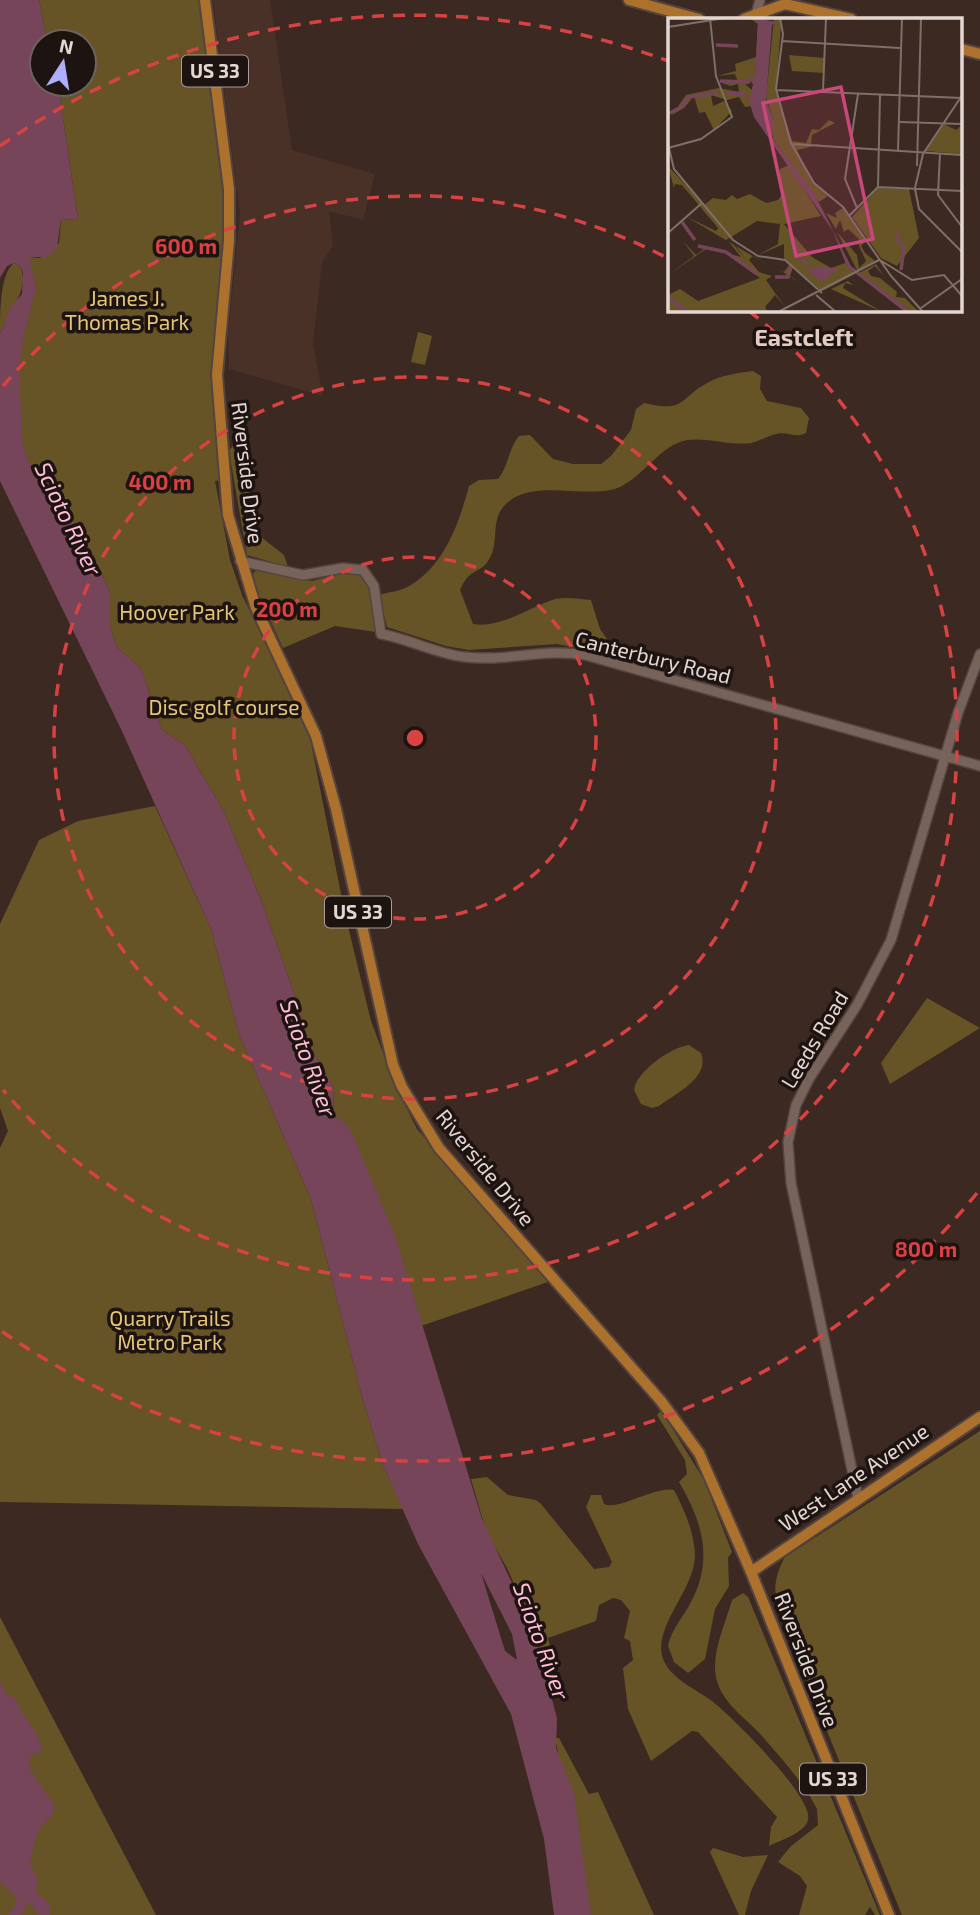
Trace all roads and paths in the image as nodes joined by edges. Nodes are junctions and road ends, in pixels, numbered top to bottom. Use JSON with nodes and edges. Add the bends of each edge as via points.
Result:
{"nodes":[{"id":1,"x":205,"y":0,"type":"edge"},
{"id":2,"x":629,"y":0,"type":"edge"},
{"id":3,"x":760,"y":0,"type":"edge"},
{"id":4,"x":756,"y":14,"type":"junction"},
{"id":5,"x":695,"y":18,"type":"edge"},
{"id":6,"x":746,"y":18,"type":"edge"},
{"id":7,"x":847,"y":18,"type":"edge"},
{"id":8,"x":962,"y":49,"type":"edge"},
{"id":9,"x":980,"y":54,"type":"edge"},
{"id":10,"x":240,"y":561,"type":"junction"},
{"id":11,"x":980,"y":653,"type":"edge"},
{"id":12,"x":946,"y":756,"type":"junction"},
{"id":13,"x":980,"y":766,"type":"edge"},
{"id":14,"x":980,"y":1417,"type":"edge"},
{"id":15,"x":858,"y":1498,"type":"junction"},
{"id":16,"x":751,"y":1572,"type":"junction"},
{"id":17,"x":889,"y":1915,"type":"edge"}],
"edges":[{"from":1,"to":10,"type":"main road","name":"Riverside Drive","number":"US 33","via":[[229,189],[218,405],[228,516]]},
{"from":2,"to":5,"type":"main road"},
{"from":3,"to":4,"type":"street"},
{"from":4,"to":6,"type":"main road"},
{"from":4,"to":7,"type":"main road","via":[[791,4]]},
{"from":8,"to":9,"type":"main road"},
{"from":10,"to":12,"type":"street","name":"Canterbury Road","via":[[303,575],[342,568],[363,570],[374,586],[381,634],[453,656],[585,655]]},
{"from":10,"to":16,"type":"main road","name":"Riverside Drive","number":"US 33","via":[[256,608],[316,736],[385,1036],[402,1087],[458,1172],[683,1429],[704,1464]]},
{"from":11,"to":12,"type":"street","name":"Leeds Road"},
{"from":12,"to":13,"type":"street","name":"Canterbury Road"},
{"from":12,"to":15,"type":"street","name":"Leeds Road","via":[[891,940],[857,1006],[801,1094],[788,1142],[791,1183]]},
{"from":14,"to":15,"type":"main road","name":"West Lane Avenue"},
{"from":15,"to":16,"type":"main road","name":"West Lane Avenue"},
{"from":16,"to":17,"type":"main road","name":"Riverside Drive","number":"US 33"}]}
